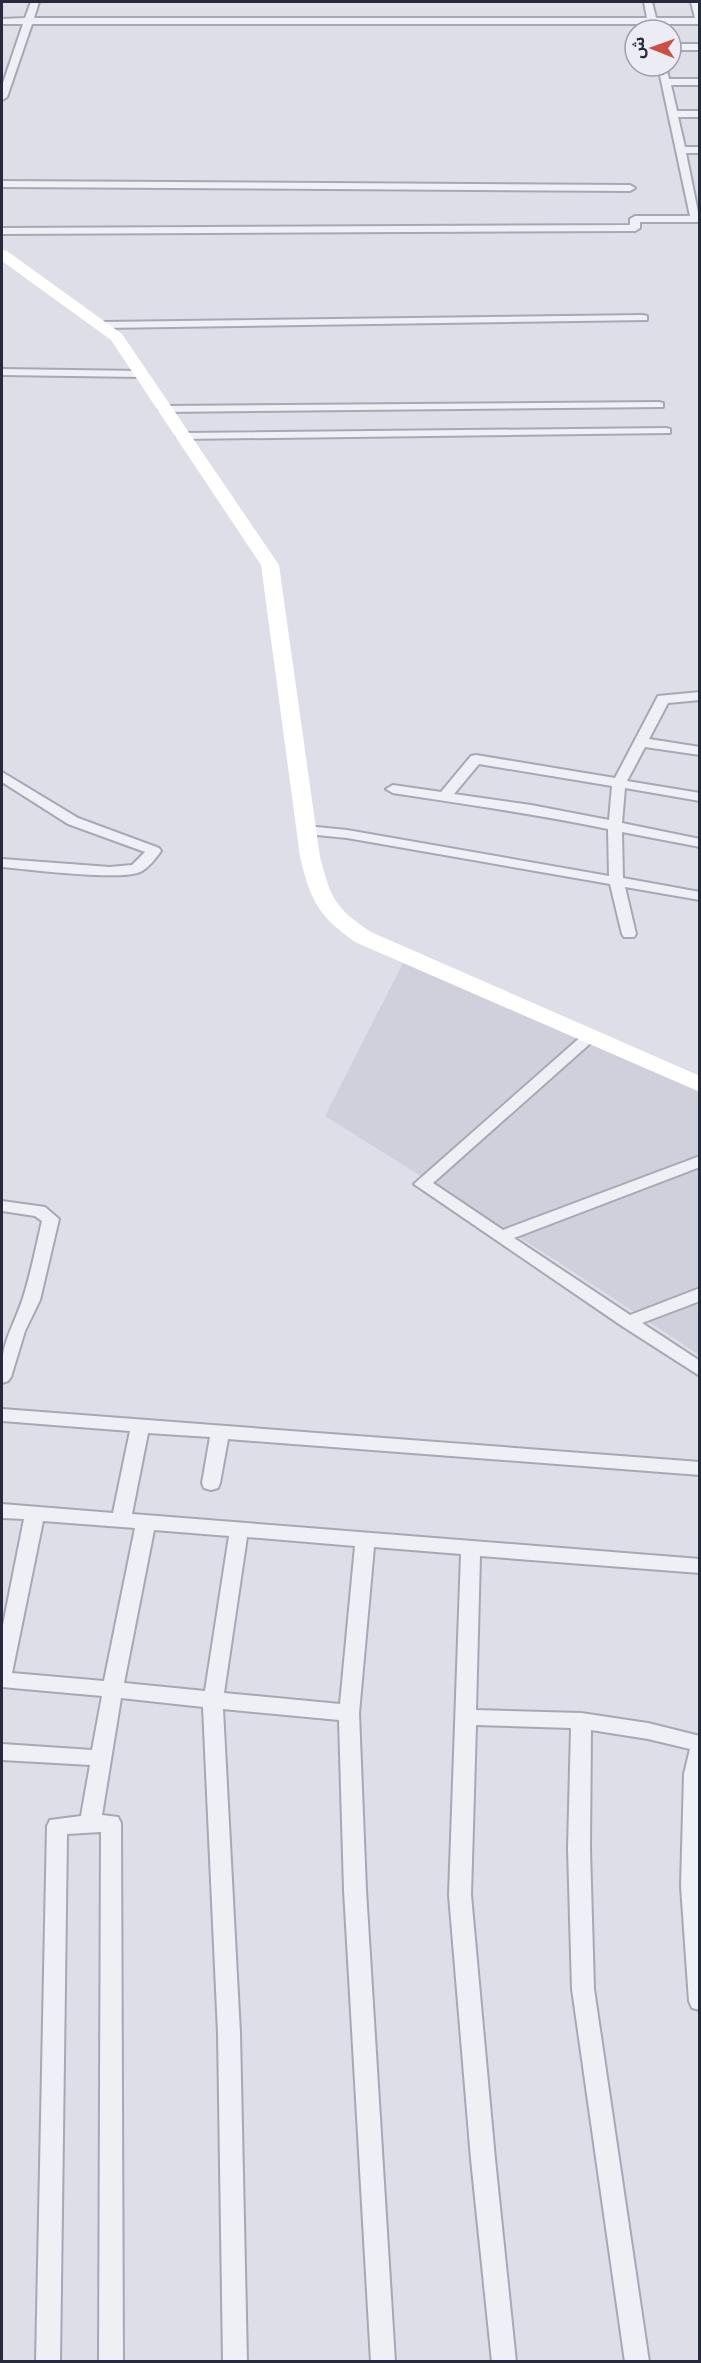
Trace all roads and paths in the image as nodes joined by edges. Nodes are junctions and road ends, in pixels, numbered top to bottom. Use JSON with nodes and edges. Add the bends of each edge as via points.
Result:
{"nodes":[{"id":1,"x":35,"y":2,"type":"edge"},
{"id":2,"x":648,"y":2,"type":"edge"},
{"id":3,"x":694,"y":2,"type":"edge"},
{"id":4,"x":651,"y":18,"type":"edge"},
{"id":5,"x":2,"y":21,"type":"edge"},
{"id":6,"x":28,"y":21,"type":"junction"},
{"id":7,"x":699,"y":21,"type":"edge"},
{"id":8,"x":683,"y":23,"type":"edge"},
{"id":9,"x":623,"y":26,"type":"edge"},
{"id":10,"x":683,"y":47,"type":"edge"},
{"id":11,"x":699,"y":47,"type":"edge"},
{"id":12,"x":2,"y":72,"type":"edge"},
{"id":13,"x":12,"y":72,"type":"junction"},
{"id":14,"x":664,"y":78,"type":"edge"},
{"id":15,"x":665,"y":82,"type":"junction"},
{"id":16,"x":699,"y":82,"type":"edge"},
{"id":17,"x":2,"y":97,"type":"edge"},
{"id":18,"x":672,"y":114,"type":"junction"},
{"id":19,"x":699,"y":114,"type":"edge"},
{"id":20,"x":681,"y":150,"type":"junction"},
{"id":21,"x":699,"y":150,"type":"edge"},
{"id":22,"x":2,"y":184,"type":"edge"},
{"id":23,"x":630,"y":188,"type":"dead end"},
{"id":24,"x":698,"y":219,"type":"edge"},
{"id":25,"x":2,"y":231,"type":"edge"},
{"id":26,"x":2,"y":254,"type":"edge"},
{"id":27,"x":644,"y":318,"type":"dead end"},
{"id":28,"x":103,"y":325,"type":"junction"},
{"id":29,"x":2,"y":372,"type":"edge"},
{"id":30,"x":142,"y":374,"type":"junction"},
{"id":31,"x":658,"y":405,"type":"dead end"},
{"id":32,"x":165,"y":409,"type":"junction"},
{"id":33,"x":666,"y":431,"type":"dead end"},
{"id":34,"x":183,"y":436,"type":"junction"},
{"id":35,"x":699,"y":696,"type":"edge"},
{"id":36,"x":640,"y":742,"type":"junction"},
{"id":37,"x":699,"y":752,"type":"edge"},
{"id":38,"x":2,"y":776,"type":"edge"},
{"id":39,"x":619,"y":783,"type":"junction"},
{"id":40,"x":393,"y":789,"type":"dead end"},
{"id":41,"x":699,"y":797,"type":"edge"},
{"id":42,"x":442,"y":798,"type":"junction"},
{"id":43,"x":615,"y":826,"type":"junction"},
{"id":44,"x":306,"y":830,"type":"junction"},
{"id":45,"x":699,"y":843,"type":"edge"},
{"id":46,"x":2,"y":863,"type":"edge"},
{"id":47,"x":616,"y":881,"type":"junction"},
{"id":48,"x":699,"y":896,"type":"edge"},
{"id":49,"x":629,"y":934,"type":"dead end"},
{"id":50,"x":589,"y":1037,"type":"junction"},
{"id":51,"x":699,"y":1085,"type":"edge"},
{"id":52,"x":699,"y":1161,"type":"edge"},
{"id":53,"x":2,"y":1206,"type":"edge"},
{"id":54,"x":501,"y":1237,"type":"junction"},
{"id":55,"x":699,"y":1294,"type":"edge"},
{"id":56,"x":628,"y":1322,"type":"junction"},
{"id":57,"x":699,"y":1370,"type":"edge"},
{"id":58,"x":2,"y":1377,"type":"edge"},
{"id":59,"x":2,"y":1415,"type":"edge"},
{"id":60,"x":140,"y":1426,"type":"junction"},
{"id":61,"x":220,"y":1432,"type":"junction"},
{"id":62,"x":697,"y":1472,"type":"edge"},
{"id":63,"x":211,"y":1483,"type":"dead end"},
{"id":64,"x":2,"y":1511,"type":"edge"},
{"id":65,"x":35,"y":1514,"type":"junction"},
{"id":66,"x":121,"y":1520,"type":"junction"},
{"id":67,"x":146,"y":1522,"type":"junction"},
{"id":68,"x":239,"y":1530,"type":"junction"},
{"id":69,"x":364,"y":1539,"type":"junction"},
{"id":70,"x":471,"y":1548,"type":"junction"},
{"id":71,"x":699,"y":1566,"type":"edge"},
{"id":72,"x":2,"y":1678,"type":"edge"},
{"id":73,"x":113,"y":1688,"type":"junction"},
{"id":74,"x":213,"y":1702,"type":"junction"},
{"id":75,"x":349,"y":1713,"type":"junction"},
{"id":76,"x":466,"y":1717,"type":"junction"},
{"id":77,"x":581,"y":1721,"type":"junction"},
{"id":78,"x":699,"y":1744,"type":"edge"},
{"id":79,"x":699,"y":1750,"type":"edge"},
{"id":80,"x":2,"y":1752,"type":"edge"},
{"id":81,"x":100,"y":1758,"type":"junction"},
{"id":82,"x":90,"y":1823,"type":"junction"},
{"id":83,"x":699,"y":2001,"type":"edge"},
{"id":84,"x":48,"y":2361,"type":"edge"},
{"id":85,"x":111,"y":2361,"type":"edge"},
{"id":86,"x":235,"y":2361,"type":"edge"},
{"id":87,"x":383,"y":2361,"type":"edge"},
{"id":88,"x":504,"y":2361,"type":"edge"},
{"id":89,"x":637,"y":2361,"type":"edge"}],
"edges":[{"from":1,"to":6,"type":"street"},
{"from":2,"to":4,"type":"street"},
{"from":3,"to":7,"type":"street"},
{"from":5,"to":6,"type":"street"},
{"from":6,"to":9,"type":"street"},
{"from":6,"to":13,"type":"street","via":[[15,52]]},
{"from":7,"to":8,"type":"street"},
{"from":10,"to":11,"type":"street"},
{"from":12,"to":13,"type":"street"},
{"from":13,"to":17,"type":"street"},
{"from":14,"to":15,"type":"street"},
{"from":15,"to":16,"type":"street"},
{"from":15,"to":18,"type":"street"},
{"from":18,"to":19,"type":"street"},
{"from":18,"to":20,"type":"street"},
{"from":20,"to":21,"type":"street"},
{"from":20,"to":24,"type":"street"},
{"from":22,"to":23,"type":"street"},
{"from":24,"to":25,"type":"street","via":[[635,219],[635,228]]},
{"from":26,"to":28,"type":"main road"},
{"from":27,"to":28,"type":"street"},
{"from":28,"to":30,"type":"main road","via":[[117,337]]},
{"from":29,"to":30,"type":"street"},
{"from":30,"to":32,"type":"main road"},
{"from":31,"to":32,"type":"street"},
{"from":32,"to":34,"type":"main road"},
{"from":33,"to":34,"type":"street"},
{"from":34,"to":44,"type":"main road","via":[[270,565]]},
{"from":35,"to":36,"type":"street","via":[[663,699]]},
{"from":36,"to":37,"type":"street"},
{"from":36,"to":39,"type":"street"},
{"from":38,"to":46,"type":"street","via":[[73,821],[154,851],[136,869],[110,871]]},
{"from":39,"to":41,"type":"street"},
{"from":39,"to":42,"type":"street","via":[[476,759]]},
{"from":39,"to":43,"type":"street"},
{"from":40,"to":42,"type":"street"},
{"from":42,"to":43,"type":"street","via":[[531,809]]},
{"from":43,"to":45,"type":"street"},
{"from":43,"to":47,"type":"street"},
{"from":44,"to":47,"type":"street"},
{"from":44,"to":50,"type":"main road","via":[[316,881],[325,904],[339,920],[363,937]]},
{"from":47,"to":48,"type":"street"},
{"from":47,"to":49,"type":"street"},
{"from":50,"to":51,"type":"main road"},
{"from":50,"to":54,"type":"street","via":[[422,1184]]},
{"from":52,"to":54,"type":"street"},
{"from":53,"to":58,"type":"street","via":[[39,1211],[51,1218],[31,1300],[16,1330]]},
{"from":54,"to":56,"type":"street"},
{"from":55,"to":56,"type":"street"},
{"from":56,"to":57,"type":"street"},
{"from":59,"to":60,"type":"street"},
{"from":60,"to":61,"type":"street"},
{"from":60,"to":66,"type":"street"},
{"from":61,"to":62,"type":"street"},
{"from":61,"to":63,"type":"street"},
{"from":64,"to":65,"type":"street"},
{"from":65,"to":66,"type":"street"},
{"from":65,"to":72,"type":"street"},
{"from":66,"to":67,"type":"street"},
{"from":67,"to":68,"type":"street"},
{"from":67,"to":73,"type":"street"},
{"from":68,"to":69,"type":"street"},
{"from":68,"to":74,"type":"street"},
{"from":69,"to":70,"type":"street"},
{"from":69,"to":75,"type":"street"},
{"from":70,"to":71,"type":"street"},
{"from":70,"to":76,"type":"street"},
{"from":72,"to":73,"type":"street"},
{"from":73,"to":74,"type":"street"},
{"from":73,"to":81,"type":"street"},
{"from":74,"to":75,"type":"street"},
{"from":74,"to":86,"type":"street","via":[[229,2033]]},
{"from":75,"to":87,"type":"street","via":[[355,1890]]},
{"from":76,"to":77,"type":"street"},
{"from":76,"to":88,"type":"street","via":[[460,1894]]},
{"from":77,"to":78,"type":"street","via":[[648,1731]]},
{"from":77,"to":89,"type":"street","via":[[583,1989]]},
{"from":79,"to":83,"type":"street","via":[[694,1774],[692,1886]]},
{"from":80,"to":81,"type":"street"},
{"from":81,"to":82,"type":"street"},
{"from":82,"to":84,"type":"street","via":[[57,1826]]},
{"from":82,"to":85,"type":"street","via":[[111,1823]]}]}
